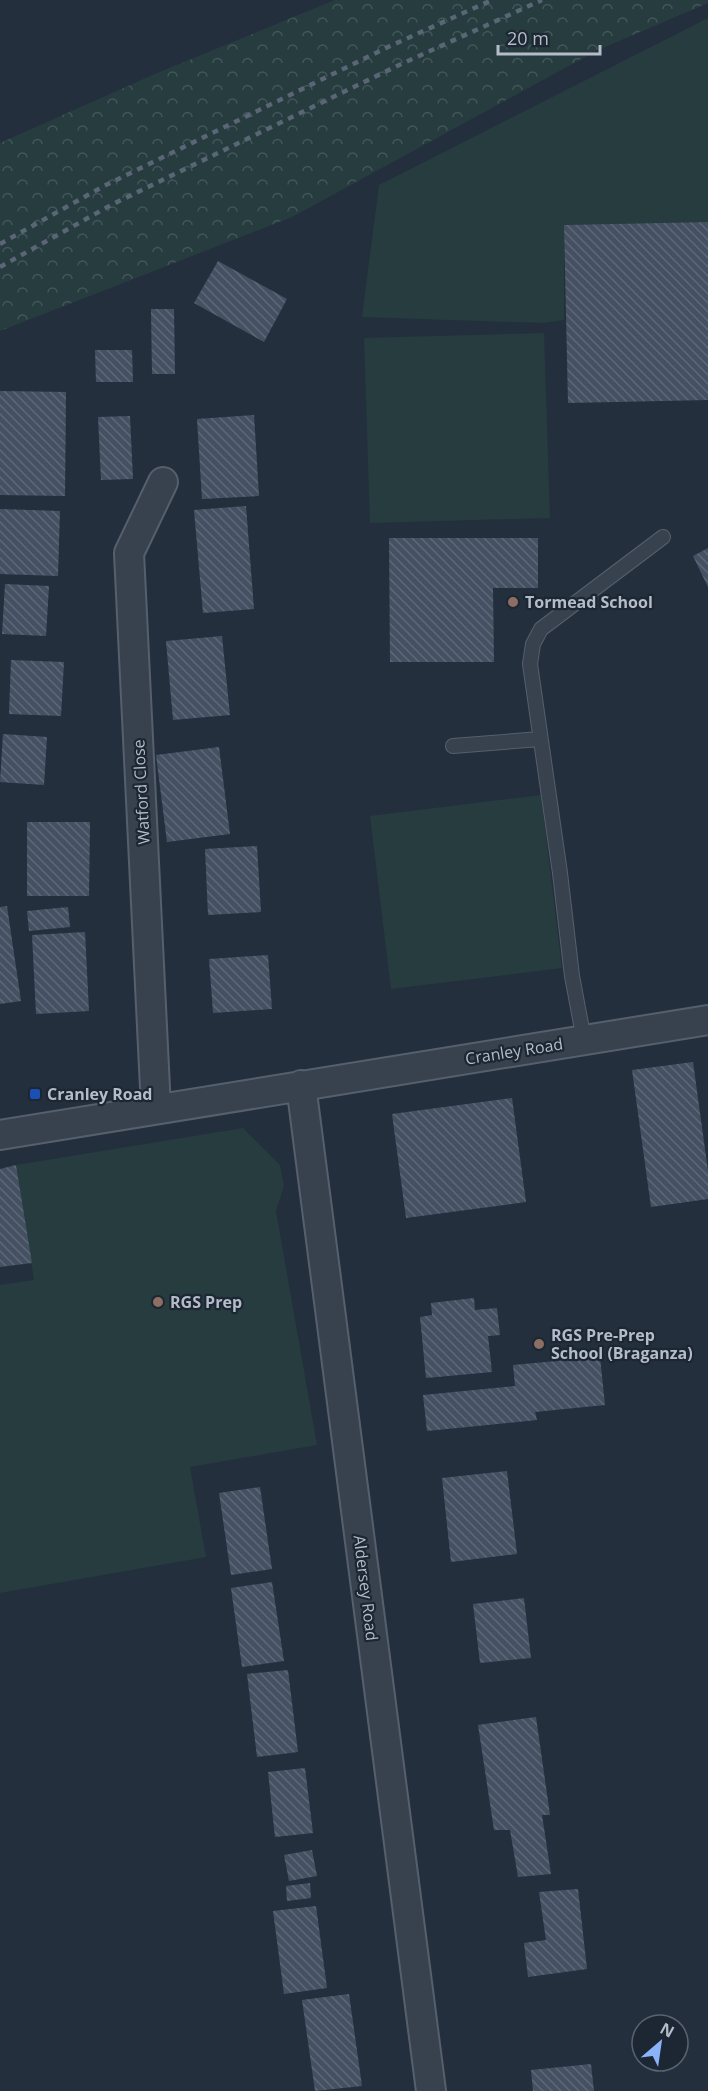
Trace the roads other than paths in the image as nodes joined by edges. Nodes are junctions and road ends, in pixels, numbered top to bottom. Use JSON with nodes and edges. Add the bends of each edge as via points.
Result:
{"nodes":[{"id":1,"x":163,"y":482,"type":"dead end"},
{"id":2,"x":663,"y":537,"type":"dead end"},
{"id":3,"x":540,"y":739,"type":"junction"},
{"id":4,"x":453,"y":746,"type":"dead end"},
{"id":5,"x":708,"y":1020,"type":"edge"},
{"id":6,"x":584,"y":1040,"type":"junction"},
{"id":7,"x":301,"y":1085,"type":"junction"},
{"id":8,"x":156,"y":1109,"type":"junction"},
{"id":9,"x":0,"y":1135,"type":"edge"},
{"id":10,"x":431,"y":2091,"type":"edge"}],
"edges":[{"from":1,"to":8,"type":"street","name":"Watford Close","via":[[129,553]]},
{"from":2,"to":3,"type":"lane","via":[[542,629],[533,644],[530,664]]},
{"from":3,"to":4,"type":"lane"},
{"from":3,"to":6,"type":"lane"},
{"from":5,"to":6,"type":"street","name":"Cranley Road"},
{"from":6,"to":7,"type":"street","name":"Cranley Road"},
{"from":7,"to":8,"type":"street","name":"Cranley Road"},
{"from":7,"to":10,"type":"street","name":"Aldersey Road"},
{"from":8,"to":9,"type":"street","name":"Cranley Road"}]}
